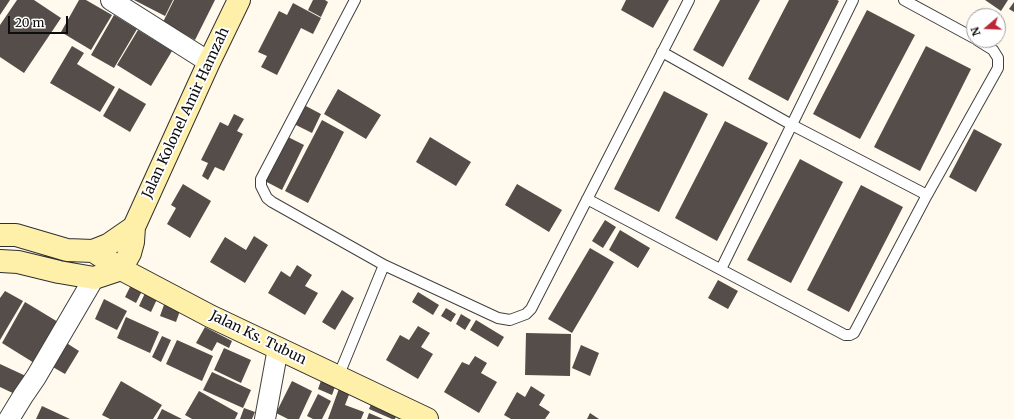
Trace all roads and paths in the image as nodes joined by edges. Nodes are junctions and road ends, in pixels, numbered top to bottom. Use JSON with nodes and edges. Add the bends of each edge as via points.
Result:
{"nodes":[{"id":1,"x":112,"y":0,"type":"edge"},
{"id":2,"x":240,"y":0,"type":"edge"},
{"id":3,"x":355,"y":0,"type":"edge"},
{"id":4,"x":689,"y":0,"type":"edge"},
{"id":5,"x":853,"y":0,"type":"edge"},
{"id":6,"x":904,"y":0,"type":"edge"},
{"id":7,"x":966,"y":33,"type":"edge"},
{"id":8,"x":991,"y":48,"type":"edge"},
{"id":9,"x":662,"y":52,"type":"junction"},
{"id":10,"x":209,"y":62,"type":"junction"},
{"id":11,"x":792,"y":125,"type":"junction"},
{"id":12,"x":928,"y":195,"type":"junction"},
{"id":13,"x":587,"y":199,"type":"junction"},
{"id":14,"x":134,"y":227,"type":"junction"},
{"id":15,"x":0,"y":235,"type":"edge"},
{"id":16,"x":93,"y":250,"type":"junction"},
{"id":17,"x":0,"y":261,"type":"edge"},
{"id":18,"x":384,"y":265,"type":"junction"},
{"id":19,"x":122,"y":268,"type":"junction"},
{"id":20,"x":721,"y":269,"type":"junction"},
{"id":21,"x":94,"y":278,"type":"junction"},
{"id":22,"x":278,"y":348,"type":"junction"},
{"id":23,"x":338,"y":377,"type":"junction"},
{"id":24,"x":9,"y":419,"type":"edge"},
{"id":25,"x":265,"y":419,"type":"edge"},
{"id":26,"x":427,"y":419,"type":"edge"}],
"edges":[{"from":1,"to":10,"type":"street"},
{"from":2,"to":10,"type":"street","name":"Jalan Kolonel Amir Hamzah"},
{"from":3,"to":18,"type":"lane","via":[[261,179],[267,198],[272,202]]},
{"from":4,"to":9,"type":"lane"},
{"from":5,"to":11,"type":"lane"},
{"from":6,"to":7,"type":"lane"},
{"from":8,"to":12,"type":"lane","via":[[998,58],[998,68]]},
{"from":9,"to":11,"type":"lane"},
{"from":9,"to":13,"type":"lane"},
{"from":10,"to":14,"type":"street","name":"Jalan Kolonel Amir Hamzah"},
{"from":11,"to":12,"type":"lane"},
{"from":11,"to":20,"type":"lane"},
{"from":12,"to":20,"type":"lane","via":[[854,333],[850,335],[845,335]]},
{"from":13,"to":18,"type":"lane","via":[[531,309],[518,318],[498,318]]},
{"from":13,"to":20,"type":"lane"},
{"from":14,"to":16,"type":"street","via":[[108,245]]},
{"from":14,"to":19,"type":"street","name":"Jalan Kolonel Amir Hamzah","via":[[130,253]]},
{"from":15,"to":16,"type":"street","via":[[16,235],[67,250]]},
{"from":16,"to":19,"type":"street","name":"Jalan Ks. Tubun"},
{"from":17,"to":21,"type":"street","via":[[18,262]]},
{"from":18,"to":23,"type":"lane"},
{"from":19,"to":21,"type":"street"},
{"from":19,"to":22,"type":"street","name":"Jalan Ks. Tubun","via":[[210,316]]},
{"from":21,"to":24,"type":"street"},
{"from":22,"to":23,"type":"street","name":"Jalan Ks. Tubun"},
{"from":22,"to":25,"type":"street"},
{"from":23,"to":26,"type":"street","name":"Jalan Ks. Tubun"}]}
